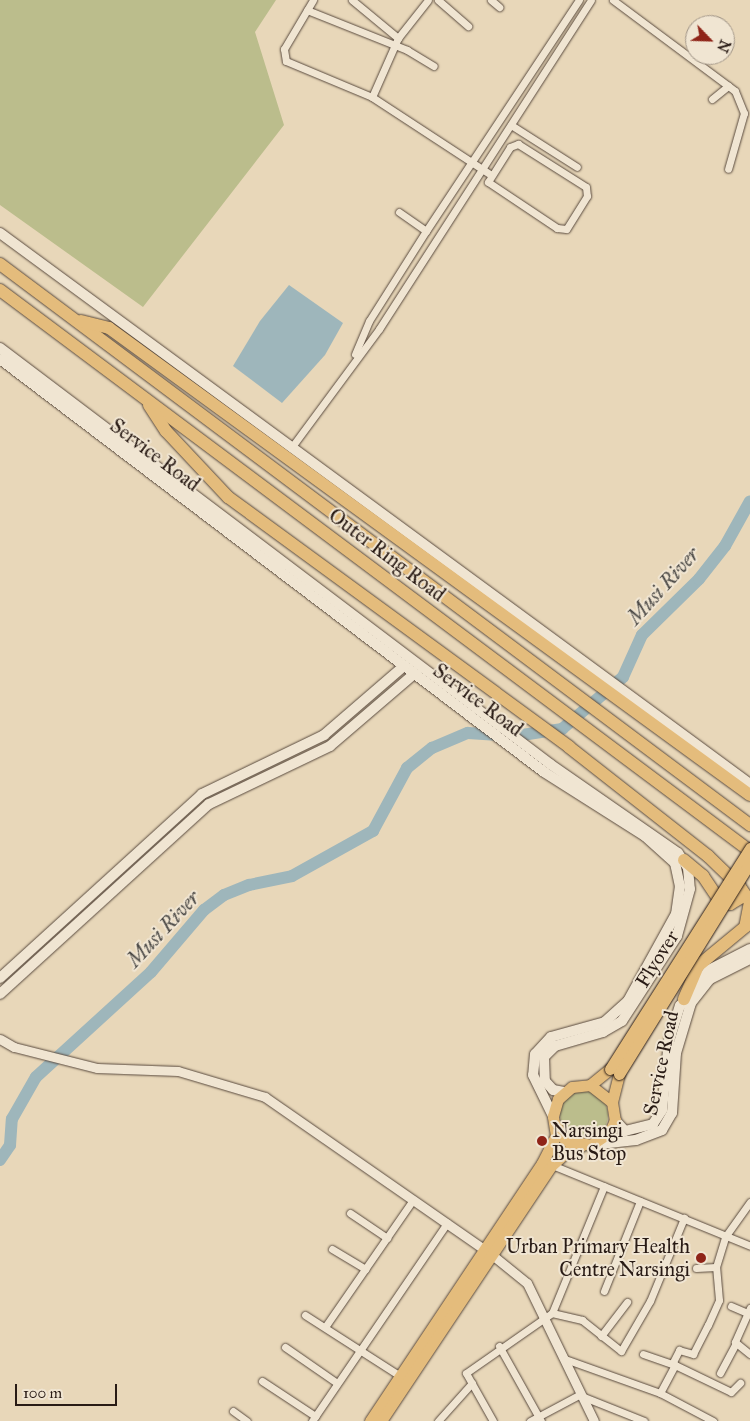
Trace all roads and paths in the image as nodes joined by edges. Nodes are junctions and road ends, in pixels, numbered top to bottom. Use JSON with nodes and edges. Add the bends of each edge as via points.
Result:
{"nodes":[{"id":1,"x":313,"y":0,"type":"edge"},
{"id":2,"x":352,"y":0,"type":"edge"},
{"id":3,"x":428,"y":0,"type":"edge"},
{"id":4,"x":438,"y":0,"type":"edge"},
{"id":5,"x":491,"y":0,"type":"edge"},
{"id":6,"x":579,"y":0,"type":"edge"},
{"id":7,"x":591,"y":0,"type":"edge"},
{"id":8,"x":613,"y":0,"type":"edge"},
{"id":9,"x":499,"y":7,"type":"dead end"},
{"id":10,"x":307,"y":10,"type":"junction"},
{"id":11,"x":468,"y":26,"type":"dead end"},
{"id":12,"x":396,"y":42,"type":"junction"},
{"id":13,"x":550,"y":44,"type":"junction"},
{"id":14,"x":559,"y":50,"type":"junction"},
{"id":15,"x":434,"y":66,"type":"dead end"},
{"id":16,"x":728,"y":86,"type":"junction"},
{"id":17,"x":372,"y":97,"type":"junction"},
{"id":18,"x":712,"y":99,"type":"dead end"},
{"id":19,"x":511,"y":103,"type":"junction"},
{"id":20,"x":521,"y":109,"type":"junction"},
{"id":21,"x":510,"y":125,"type":"junction"},
{"id":22,"x":489,"y":158,"type":"junction"},
{"id":23,"x":472,"y":162,"type":"junction"},
{"id":24,"x":498,"y":165,"type":"junction"},
{"id":25,"x":577,"y":167,"type":"dead end"},
{"id":26,"x":482,"y":168,"type":"junction"},
{"id":27,"x":728,"y":169,"type":"dead end"},
{"id":28,"x":491,"y":175,"type":"junction"},
{"id":29,"x":457,"y":184,"type":"junction"},
{"id":30,"x":467,"y":192,"type":"junction"},
{"id":31,"x":399,"y":212,"type":"dead end"},
{"id":32,"x":426,"y":231,"type":"junction"},
{"id":33,"x":0,"y":232,"type":"edge"},
{"id":34,"x":406,"y":263,"type":"junction"},
{"id":35,"x":0,"y":264,"type":"edge"},
{"id":36,"x":417,"y":270,"type":"junction"},
{"id":37,"x":0,"y":290,"type":"edge"},
{"id":38,"x":76,"y":320,"type":"junction"},
{"id":39,"x":0,"y":348,"type":"edge"},
{"id":40,"x":0,"y":359,"type":"edge"},
{"id":41,"x":352,"y":361,"type":"junction"},
{"id":42,"x":144,"y":398,"type":"junction"},
{"id":43,"x":291,"y":448,"type":"junction"},
{"id":44,"x":404,"y":666,"type":"junction"},
{"id":45,"x":414,"y":674,"type":"junction"},
{"id":46,"x":443,"y":690,"type":"junction"},
{"id":47,"x":644,"y":715,"type":"junction"},
{"id":48,"x":547,"y":768,"type":"junction"},
{"id":49,"x":750,"y":784,"type":"edge"},
{"id":50,"x":750,"y":795,"type":"edge"},
{"id":51,"x":750,"y":825,"type":"edge"},
{"id":52,"x":750,"y":850,"type":"edge"},
{"id":53,"x":684,"y":860,"type":"junction"},
{"id":54,"x":750,"y":863,"type":"edge"},
{"id":55,"x":745,"y":895,"type":"junction"},
{"id":56,"x":750,"y":949,"type":"edge"},
{"id":57,"x":750,"y":960,"type":"edge"},
{"id":58,"x":0,"y":978,"type":"edge"},
{"id":59,"x":0,"y":994,"type":"edge"},
{"id":60,"x":684,"y":999,"type":"junction"},
{"id":61,"x":0,"y":1039,"type":"edge"},
{"id":62,"x":615,"y":1072,"type":"junction"},
{"id":63,"x":590,"y":1085,"type":"junction"},
{"id":64,"x":564,"y":1092,"type":"junction"},
{"id":65,"x":612,"y":1102,"type":"junction"},
{"id":66,"x":554,"y":1120,"type":"junction"},
{"id":67,"x":615,"y":1120,"type":"junction"},
{"id":68,"x":587,"y":1146,"type":"junction"},
{"id":69,"x":552,"y":1165,"type":"junction"},
{"id":70,"x":604,"y":1186,"type":"junction"},
{"id":71,"x":413,"y":1200,"type":"junction"},
{"id":72,"x":640,"y":1201,"type":"junction"},
{"id":73,"x":750,"y":1202,"type":"edge"},
{"id":74,"x":350,"y":1213,"type":"dead end"},
{"id":75,"x":684,"y":1218,"type":"junction"},
{"id":76,"x":447,"y":1223,"type":"junction"},
{"id":77,"x":725,"y":1237,"type":"junction"},
{"id":78,"x":387,"y":1238,"type":"junction"},
{"id":79,"x":750,"y":1246,"type":"edge"},
{"id":80,"x":332,"y":1249,"type":"dead end"},
{"id":81,"x":488,"y":1252,"type":"junction"},
{"id":82,"x":716,"y":1267,"type":"junction"},
{"id":83,"x":696,"y":1268,"type":"dead end"},
{"id":84,"x":365,"y":1269,"type":"junction"},
{"id":85,"x":604,"y":1291,"type":"dead end"},
{"id":86,"x":627,"y":1302,"type":"dead end"},
{"id":87,"x":731,"y":1306,"type":"dead end"},
{"id":88,"x":749,"y":1311,"type":"edge"},
{"id":89,"x":549,"y":1314,"type":"junction"},
{"id":90,"x":305,"y":1315,"type":"dead end"},
{"id":91,"x":324,"y":1327,"type":"junction"},
{"id":92,"x":601,"y":1336,"type":"junction"},
{"id":93,"x":735,"y":1345,"type":"junction"},
{"id":94,"x":499,"y":1346,"type":"junction"},
{"id":95,"x":285,"y":1347,"type":"dead end"},
{"id":96,"x":360,"y":1350,"type":"junction"},
{"id":97,"x":643,"y":1354,"type":"dead end"},
{"id":98,"x":750,"y":1354,"type":"edge"},
{"id":99,"x":565,"y":1360,"type":"junction"},
{"id":100,"x":674,"y":1364,"type":"junction"},
{"id":101,"x":720,"y":1373,"type":"dead end"},
{"id":102,"x":400,"y":1376,"type":"junction"},
{"id":103,"x":262,"y":1381,"type":"dead end"},
{"id":104,"x":337,"y":1383,"type":"junction"},
{"id":105,"x":472,"y":1383,"type":"junction"},
{"id":106,"x":740,"y":1383,"type":"dead end"},
{"id":107,"x":660,"y":1393,"type":"junction"},
{"id":108,"x":579,"y":1395,"type":"junction"},
{"id":109,"x":233,"y":1412,"type":"dead end"},
{"id":110,"x":313,"y":1418,"type":"edge"},
{"id":111,"x":443,"y":1419,"type":"edge"},
{"id":112,"x":540,"y":1419,"type":"edge"},
{"id":113,"x":247,"y":1421,"type":"edge"},
{"id":114,"x":370,"y":1421,"type":"edge"},
{"id":115,"x":381,"y":1421,"type":"edge"},
{"id":116,"x":493,"y":1421,"type":"edge"},
{"id":117,"x":530,"y":1421,"type":"edge"},
{"id":118,"x":594,"y":1421,"type":"edge"},
{"id":119,"x":644,"y":1421,"type":"edge"},
{"id":120,"x":713,"y":1421,"type":"edge"}],
"edges":[{"from":1,"to":10,"type":"street"},
{"from":2,"to":12,"type":"street"},
{"from":3,"to":12,"type":"street"},
{"from":4,"to":11,"type":"street"},
{"from":5,"to":9,"type":"street"},
{"from":6,"to":13,"type":"street"},
{"from":7,"to":14,"type":"street"},
{"from":8,"to":16,"type":"street"},
{"from":10,"to":12,"type":"street"},
{"from":10,"to":17,"type":"street","via":[[284,49],[284,59]]},
{"from":12,"to":15,"type":"street"},
{"from":12,"to":17,"type":"street"},
{"from":13,"to":14,"type":"street"},
{"from":13,"to":19,"type":"street"},
{"from":14,"to":20,"type":"street"},
{"from":16,"to":18,"type":"street"},
{"from":16,"to":27,"type":"street","via":[[744,114]]},
{"from":17,"to":23,"type":"street"},
{"from":19,"to":20,"type":"street"},
{"from":19,"to":23,"type":"street"},
{"from":20,"to":21,"type":"street"},
{"from":21,"to":22,"type":"street"},
{"from":21,"to":25,"type":"street"},
{"from":22,"to":24,"type":"street"},
{"from":22,"to":26,"type":"street"},
{"from":23,"to":26,"type":"street"},
{"from":23,"to":29,"type":"street"},
{"from":24,"to":28,"type":"street"},
{"from":24,"to":28,"type":"street","via":[[518,144],[584,185],[588,196],[568,226],[561,230],[490,185]]},
{"from":26,"to":28,"type":"street"},
{"from":26,"to":30,"type":"street"},
{"from":29,"to":30,"type":"street"},
{"from":29,"to":32,"type":"street"},
{"from":30,"to":36,"type":"street"},
{"from":31,"to":32,"type":"street"},
{"from":32,"to":34,"type":"street"},
{"from":33,"to":43,"type":"main road"},
{"from":34,"to":36,"type":"street"},
{"from":34,"to":41,"type":"street","via":[[369,321]]},
{"from":35,"to":38,"type":"highway","name":"Outer Ring Road"},
{"from":36,"to":41,"type":"street"},
{"from":37,"to":42,"type":"highway","name":"Outer Ring Road"},
{"from":38,"to":47,"type":"highway","via":[[110,328],[562,660]]},
{"from":38,"to":51,"type":"highway","name":"Outer Ring Road"},
{"from":39,"to":46,"type":"main road","name":"Service Road"},
{"from":40,"to":44,"type":"main road","name":"Service Road"},
{"from":41,"to":43,"type":"street"},
{"from":42,"to":52,"type":"highway","name":"Outer Ring Road"},
{"from":42,"to":55,"type":"highway","via":[[166,432],[228,497],[569,747],[708,856]]},
{"from":43,"to":47,"type":"main road","via":[[534,625]]},
{"from":44,"to":45,"type":"main road","name":"Service Road"},
{"from":44,"to":58,"type":"main road","via":[[324,735],[202,794]]},
{"from":45,"to":46,"type":"main road","name":"Service Road"},
{"from":45,"to":59,"type":"main road","via":[[330,746],[209,804]]},
{"from":46,"to":48,"type":"main road","name":"Service Road"},
{"from":47,"to":49,"type":"main road"},
{"from":47,"to":50,"type":"highway"},
{"from":48,"to":53,"type":"main road","name":"Service Road","via":[[650,829]]},
{"from":48,"to":66,"type":"main road","name":"Service Road","via":[[665,852],[675,863],[680,886],[669,933],[622,1009],[597,1025],[551,1038],[535,1054],[533,1075]]},
{"from":52,"to":62,"type":"main road","name":"Flyover","bridge":true},
{"from":53,"to":55,"type":"highway","via":[[703,876],[719,900],[730,904]]},
{"from":53,"to":64,"type":"main road","name":"Service Road","via":[[690,889],[682,925],[635,1005],[613,1027],[555,1046],[544,1057],[545,1081]]},
{"from":54,"to":62,"type":"main road","name":"Flyover","bridge":true},
{"from":55,"to":60,"type":"highway","via":[[750,908],[745,927],[698,966],[687,982]]},
{"from":56,"to":60,"type":"main road","name":"Service Road","via":[[709,970]]},
{"from":57,"to":68,"type":"main road","name":"Service Road","via":[[710,979],[691,1004],[676,1053],[672,1113],[662,1130],[636,1140]]},
{"from":60,"to":67,"type":"main road","name":"Service Road","via":[[672,1027],[658,1117],[637,1131],[622,1130]]},
{"from":61,"to":71,"type":"street","via":[[28,1051],[97,1068],[178,1071],[266,1098]]},
{"from":62,"to":63,"type":"main road","name":"Flyover"},
{"from":62,"to":65,"type":"main road","name":"Flyover"},
{"from":63,"to":64,"type":"main road"},
{"from":63,"to":65,"type":"main road"},
{"from":64,"to":66,"type":"main road"},
{"from":65,"to":67,"type":"main road"},
{"from":66,"to":68,"type":"main road","via":[[565,1140]]},
{"from":66,"to":81,"type":"main road","via":[[551,1148]]},
{"from":67,"to":68,"type":"main road","via":[[602,1140]]},
{"from":68,"to":69,"type":"main road","via":[[572,1148]]},
{"from":69,"to":70,"type":"street"},
{"from":69,"to":81,"type":"main road"},
{"from":70,"to":72,"type":"street"},
{"from":70,"to":89,"type":"street"},
{"from":71,"to":76,"type":"street"},
{"from":71,"to":78,"type":"street"},
{"from":72,"to":75,"type":"street"},
{"from":72,"to":85,"type":"street"},
{"from":73,"to":77,"type":"street"},
{"from":74,"to":78,"type":"street"},
{"from":75,"to":77,"type":"street"},
{"from":75,"to":92,"type":"street","via":[[650,1302],[621,1351]]},
{"from":76,"to":81,"type":"street"},
{"from":76,"to":96,"type":"street"},
{"from":77,"to":79,"type":"street"},
{"from":77,"to":82,"type":"street"},
{"from":78,"to":84,"type":"street"},
{"from":80,"to":84,"type":"street"},
{"from":81,"to":89,"type":"street","via":[[527,1283]]},
{"from":81,"to":102,"type":"main road"},
{"from":81,"to":115,"type":"main road"},
{"from":82,"to":83,"type":"street"},
{"from":82,"to":100,"type":"street","via":[[719,1300],[693,1354],[679,1350]]},
{"from":84,"to":91,"type":"street"},
{"from":86,"to":92,"type":"street"},
{"from":87,"to":88,"type":"street"},
{"from":88,"to":93,"type":"street"},
{"from":89,"to":92,"type":"street","via":[[582,1320]]},
{"from":89,"to":94,"type":"street"},
{"from":89,"to":99,"type":"street"},
{"from":90,"to":91,"type":"street"},
{"from":91,"to":96,"type":"street"},
{"from":93,"to":98,"type":"street"},
{"from":93,"to":101,"type":"street"},
{"from":94,"to":105,"type":"street","via":[[466,1373]]},
{"from":94,"to":112,"type":"street"},
{"from":95,"to":104,"type":"street"},
{"from":96,"to":102,"type":"street"},
{"from":96,"to":104,"type":"street"},
{"from":97,"to":100,"type":"street"},
{"from":99,"to":107,"type":"street"},
{"from":99,"to":108,"type":"street"},
{"from":100,"to":106,"type":"street","via":[[731,1392]]},
{"from":100,"to":107,"type":"street"},
{"from":102,"to":114,"type":"main road"},
{"from":103,"to":110,"type":"street"},
{"from":104,"to":110,"type":"street"},
{"from":105,"to":111,"type":"street"},
{"from":105,"to":116,"type":"street"},
{"from":107,"to":120,"type":"street"},
{"from":108,"to":112,"type":"street"},
{"from":108,"to":118,"type":"street"},
{"from":108,"to":119,"type":"street"},
{"from":109,"to":113,"type":"street"},
{"from":112,"to":117,"type":"street"}]}
